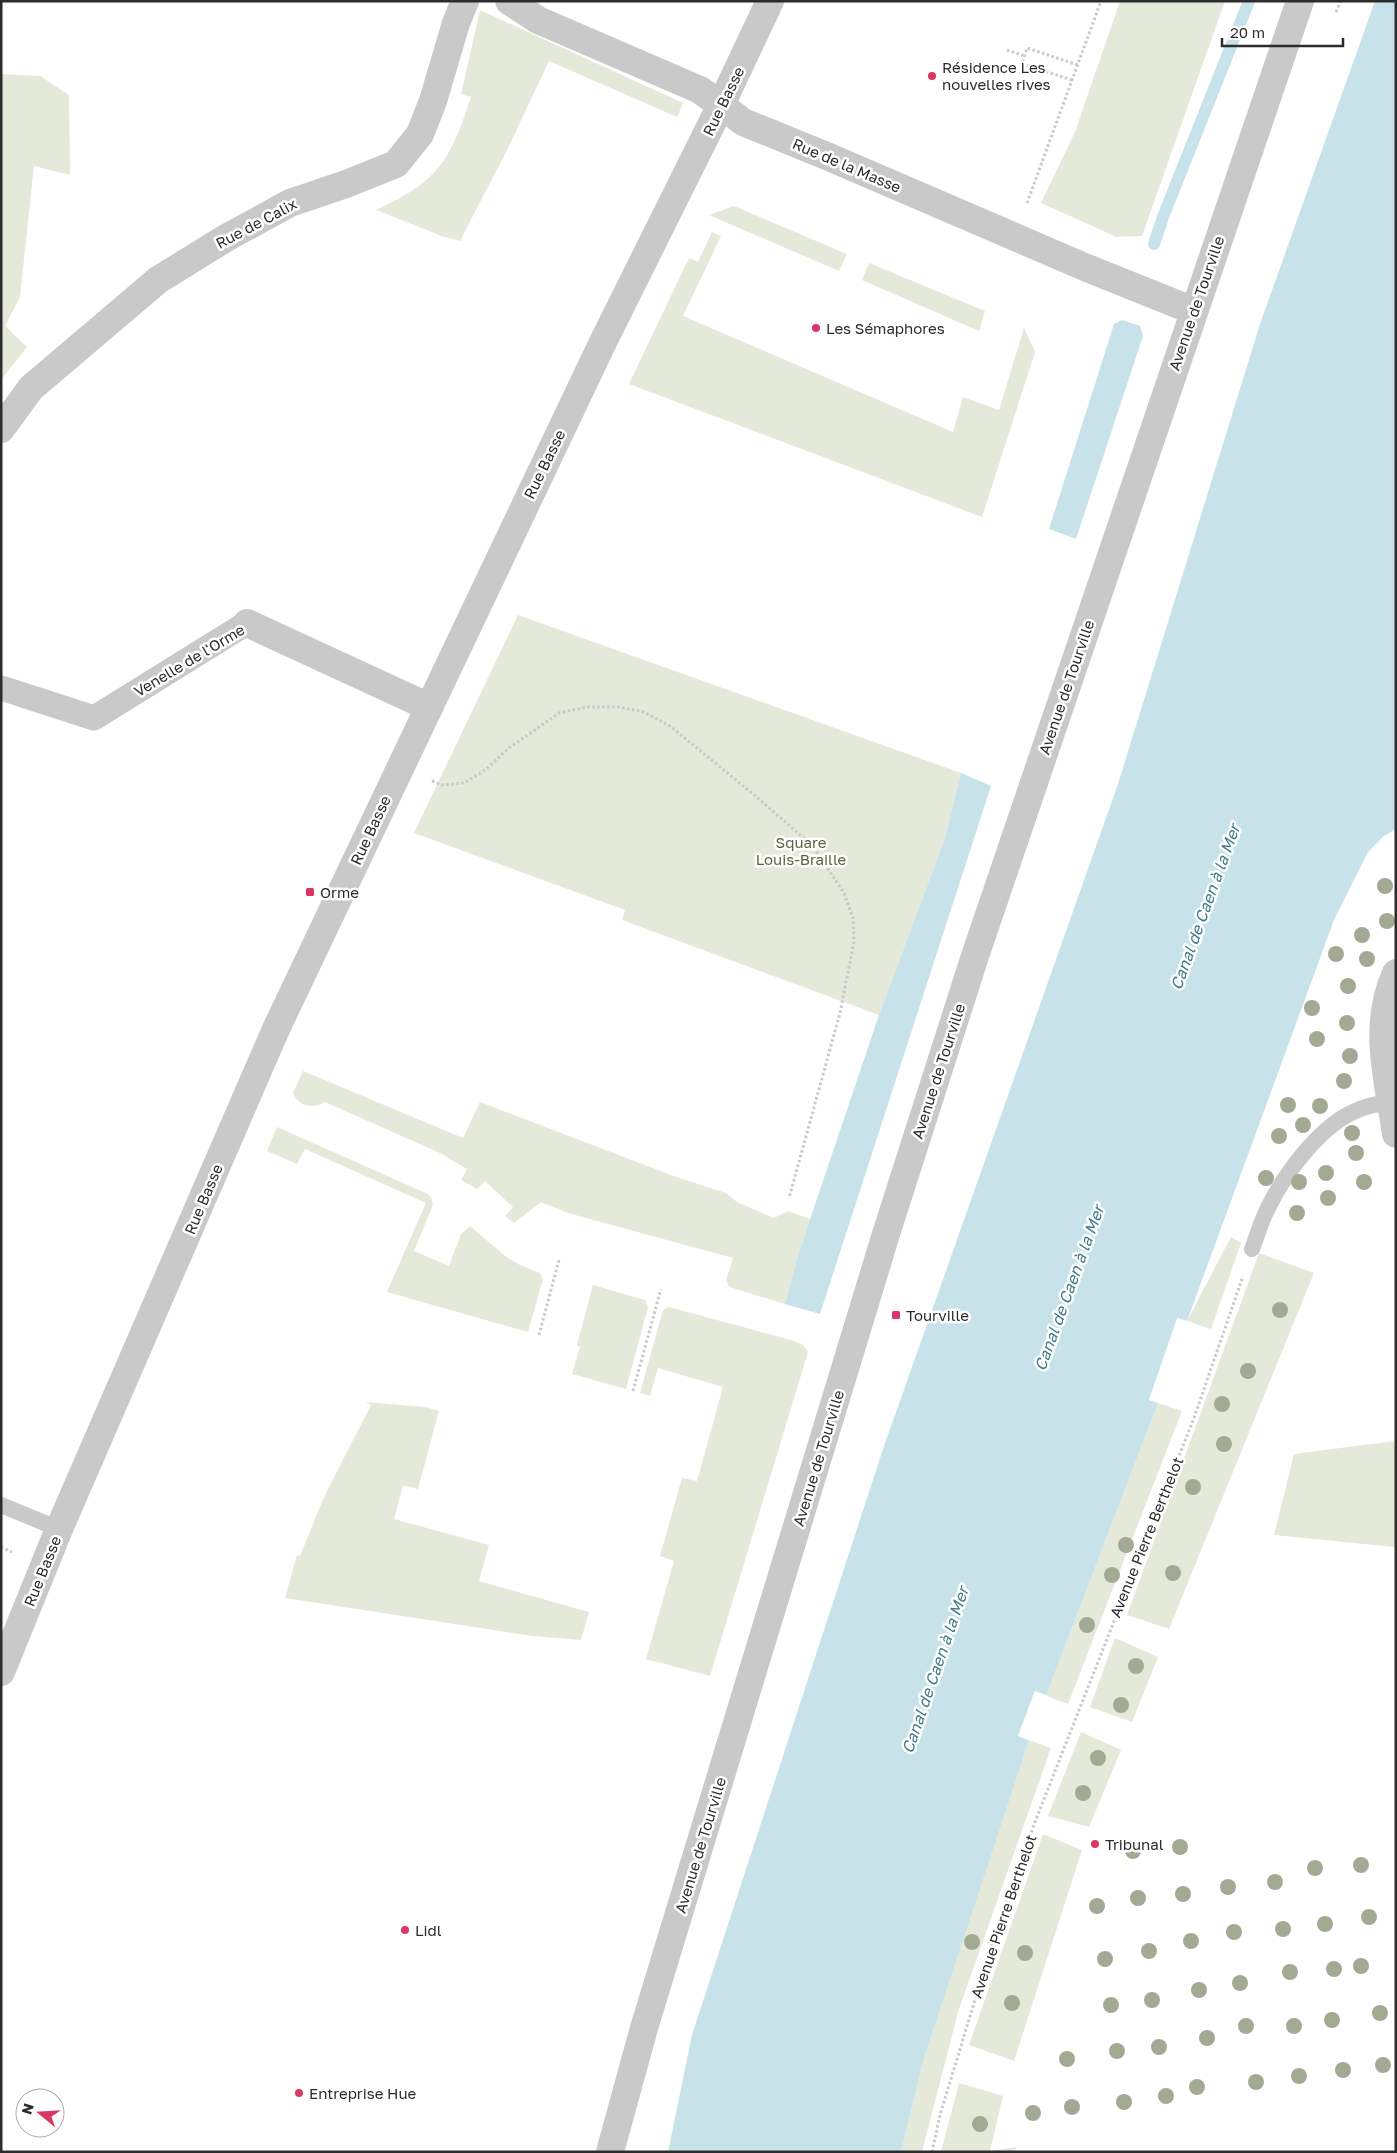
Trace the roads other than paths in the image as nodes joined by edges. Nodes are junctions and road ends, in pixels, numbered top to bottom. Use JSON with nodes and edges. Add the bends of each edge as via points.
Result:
{"nodes":[{"id":1,"x":465,"y":1,"type":"edge"},
{"id":2,"x":509,"y":1,"type":"edge"},
{"id":3,"x":770,"y":1,"type":"edge"},
{"id":4,"x":1300,"y":1,"type":"edge"},
{"id":5,"x":721,"y":105,"type":"junction"},
{"id":6,"x":1194,"y":311,"type":"junction"},
{"id":7,"x":1,"y":429,"type":"edge"},
{"id":8,"x":247,"y":622,"type":"joint"},
{"id":9,"x":1,"y":688,"type":"edge"},
{"id":10,"x":429,"y":707,"type":"junction"},
{"id":11,"x":1396,"y":973,"type":"edge"},
{"id":12,"x":1391,"y":1102,"type":"junction"},
{"id":13,"x":1396,"y":1134,"type":"edge"},
{"id":14,"x":1252,"y":1249,"type":"road end"},
{"id":15,"x":1,"y":1505,"type":"edge"},
{"id":16,"x":60,"y":1529,"type":"junction"},
{"id":17,"x":1,"y":1672,"type":"edge"},
{"id":18,"x":610,"y":2152,"type":"edge"}],
"edges":[{"from":1,"to":7,"type":"street","name":"Rue de Calix","via":[[420,134],[396,164],[290,203],[158,280],[31,388]]},
{"from":2,"to":5,"type":"street","name":"Rue de la Masse","via":[[538,20],[692,86]]},
{"from":3,"to":5,"type":"street","name":"Rue Basse"},
{"from":4,"to":6,"type":"street","name":"Avenue de Tourville"},
{"from":5,"to":6,"type":"street","name":"Rue de la Masse","via":[[742,122]]},
{"from":5,"to":10,"type":"street","name":"Rue Basse","via":[[603,342]]},
{"from":6,"to":18,"type":"street","name":"Avenue de Tourville","via":[[975,956],[886,1234],[644,2028]]},
{"from":8,"to":9,"type":"street","name":"Venelle de l'Orme","via":[[94,718]]},
{"from":8,"to":10,"type":"street","name":"Venelle de l'Orme"},
{"from":10,"to":16,"type":"street","name":"Rue Basse","via":[[276,1029]]},
{"from":11,"to":12,"type":"street","via":[[1382,1021]]},
{"from":12,"to":13,"type":"street"},
{"from":12,"to":14,"type":"lane","via":[[1370,1105],[1350,1113],[1305,1152],[1266,1210]]},
{"from":15,"to":16,"type":"lane"},
{"from":16,"to":17,"type":"street","name":"Rue Basse"}]}
